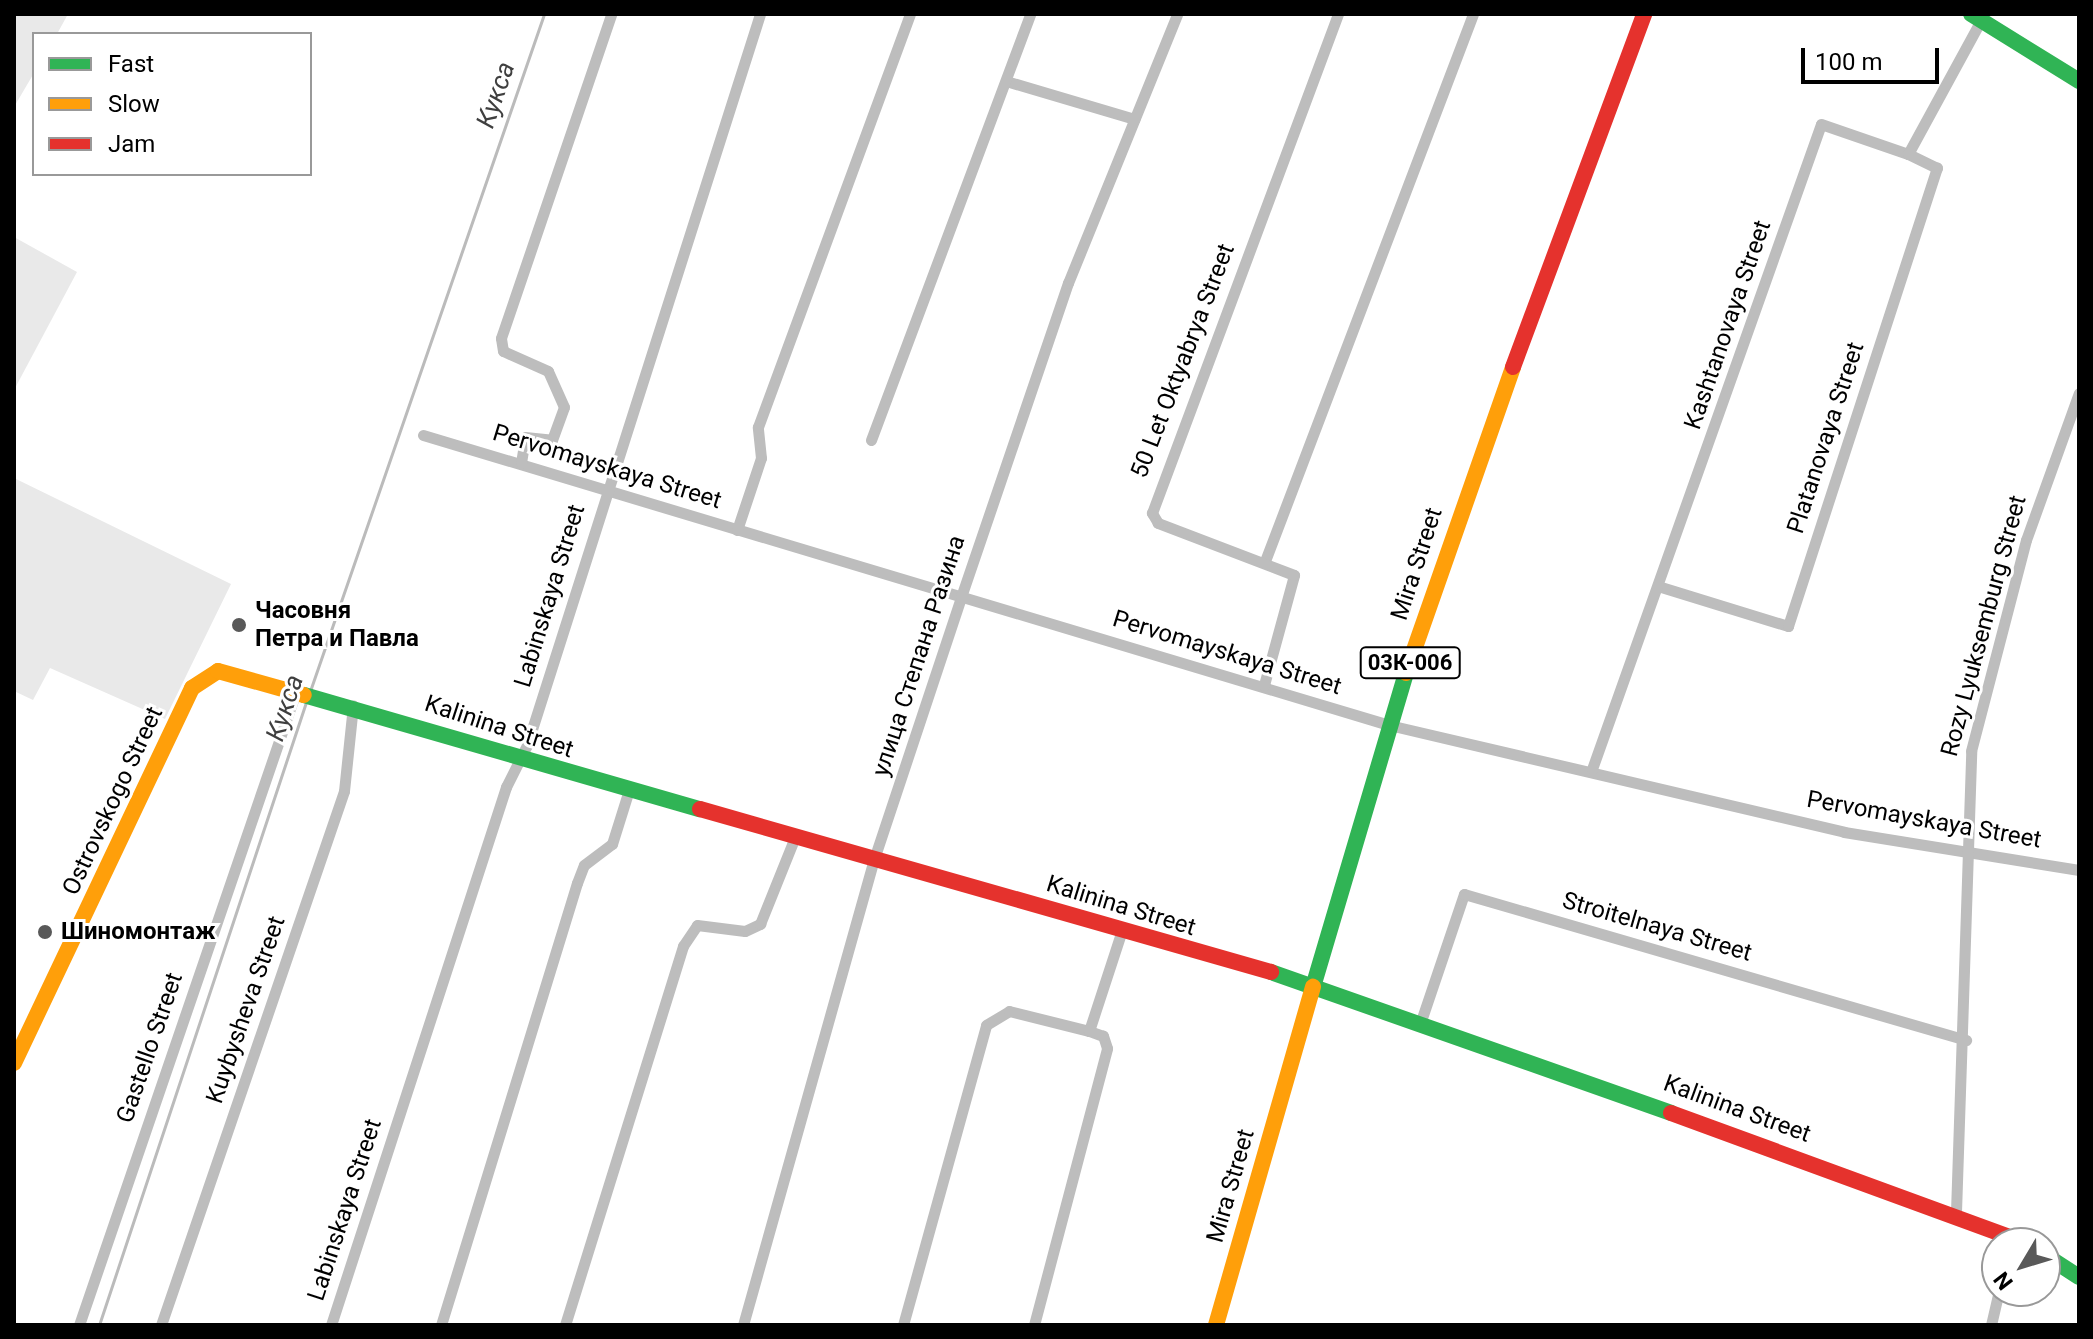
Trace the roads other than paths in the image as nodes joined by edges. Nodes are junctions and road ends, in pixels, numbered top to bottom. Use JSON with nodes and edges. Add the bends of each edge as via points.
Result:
{"nodes":[{"id":1,"x":611,"y":14,"type":"edge"},
{"id":2,"x":760,"y":14,"type":"edge"},
{"id":3,"x":910,"y":14,"type":"edge"},
{"id":4,"x":1030,"y":14,"type":"edge"},
{"id":5,"x":1177,"y":14,"type":"edge"},
{"id":6,"x":1338,"y":14,"type":"edge"},
{"id":7,"x":1473,"y":14,"type":"edge"},
{"id":8,"x":1644,"y":14,"type":"edge"},
{"id":9,"x":1976,"y":17,"type":"edge"},
{"id":10,"x":1006,"y":81,"type":"junction"},
{"id":11,"x":2079,"y":81,"type":"edge"},
{"id":12,"x":1134,"y":119,"type":"junction"},
{"id":13,"x":1908,"y":154,"type":"junction"},
{"id":14,"x":2079,"y":393,"type":"edge"},
{"id":15,"x":423,"y":435,"type":"dead end"},
{"id":16,"x":871,"y":440,"type":"dead end"},
{"id":17,"x":521,"y":463,"type":"junction"},
{"id":18,"x":606,"y":491,"type":"junction"},
{"id":19,"x":737,"y":530,"type":"junction"},
{"id":20,"x":1265,"y":561,"type":"junction"},
{"id":21,"x":1661,"y":587,"type":"junction"},
{"id":22,"x":961,"y":597,"type":"junction"},
{"id":23,"x":1264,"y":685,"type":"junction"},
{"id":24,"x":192,"y":688,"type":"joint"},
{"id":25,"x":299,"y":695,"type":"junction"},
{"id":26,"x":353,"y":705,"type":"junction"},
{"id":27,"x":1389,"y":725,"type":"junction"},
{"id":28,"x":521,"y":761,"type":"junction"},
{"id":29,"x":1592,"y":769,"type":"junction"},
{"id":30,"x":628,"y":793,"type":"junction"},
{"id":31,"x":795,"y":837,"type":"junction"},
{"id":32,"x":1968,"y":852,"type":"junction"},
{"id":33,"x":874,"y":859,"type":"junction"},
{"id":34,"x":2079,"y":870,"type":"edge"},
{"id":35,"x":1122,"y":930,"type":"junction"},
{"id":36,"x":1313,"y":987,"type":"junction"},
{"id":37,"x":1421,"y":1021,"type":"junction"},
{"id":38,"x":1089,"y":1031,"type":"junction"},
{"id":39,"x":1966,"y":1040,"type":"junction"},
{"id":40,"x":14,"y":1063,"type":"edge"},
{"id":41,"x":1956,"y":1212,"type":"junction"},
{"id":42,"x":1988,"y":1227,"type":"edge"},
{"id":43,"x":2061,"y":1265,"type":"edge"},
{"id":44,"x":2079,"y":1277,"type":"edge"},
{"id":45,"x":79,"y":1325,"type":"edge"},
{"id":46,"x":161,"y":1325,"type":"edge"},
{"id":47,"x":331,"y":1325,"type":"edge"},
{"id":48,"x":441,"y":1325,"type":"edge"},
{"id":49,"x":565,"y":1325,"type":"edge"},
{"id":50,"x":743,"y":1325,"type":"edge"},
{"id":51,"x":903,"y":1325,"type":"edge"},
{"id":52,"x":1034,"y":1325,"type":"edge"},
{"id":53,"x":1216,"y":1325,"type":"edge"}],
"edges":[{"from":1,"to":17,"type":"street","via":[[501,338],[503,351],[548,371],[564,407],[552,440],[525,437]]},
{"from":2,"to":18,"type":"street","name":"Labinskaya Street"},
{"from":3,"to":19,"type":"street","via":[[758,427],[761,458]]},
{"from":4,"to":10,"type":"street"},
{"from":5,"to":12,"type":"street","name":"улица Степана Разина"},
{"from":6,"to":20,"type":"street","name":"50 Let Oktyabrya Street","via":[[1153,501],[1158,523]]},
{"from":7,"to":20,"type":"street"},
{"from":8,"to":27,"type":"street","name":"Mira Street","number":"03К-006","via":[[1456,519]]},
{"from":9,"to":11,"type":"street"},
{"from":9,"to":13,"type":"street"},
{"from":10,"to":12,"type":"street"},
{"from":10,"to":16,"type":"street"},
{"from":12,"to":22,"type":"street","name":"улица Степана Разина","via":[[1068,283]]},
{"from":13,"to":21,"type":"street","name":"Kashtanovaya Street","via":[[1821,124]]},
{"from":13,"to":21,"type":"street","name":"Platanovaya Street","via":[[1937,168],[1788,626]]},
{"from":14,"to":32,"type":"street","name":"Rozy Lyuksemburg Street","via":[[2026,540],[1971,751]]},
{"from":15,"to":17,"type":"street","name":"Pervomayskaya Street"},
{"from":17,"to":18,"type":"street","name":"Pervomayskaya Street"},
{"from":18,"to":19,"type":"street","name":"Pervomayskaya Street"},
{"from":18,"to":28,"type":"street","name":"Labinskaya Street"},
{"from":19,"to":22,"type":"street","name":"Pervomayskaya Street"},
{"from":20,"to":23,"type":"street","name":"50 Let Oktyabrya Street","via":[[1296,584]]},
{"from":21,"to":29,"type":"street","name":"Kashtanovaya Street"},
{"from":22,"to":23,"type":"street","name":"Pervomayskaya Street"},
{"from":22,"to":33,"type":"street","name":"улица Степана Разина"},
{"from":23,"to":27,"type":"street","name":"Pervomayskaya Street"},
{"from":24,"to":25,"type":"street","name":"Kalinina Street","via":[[218,671]]},
{"from":24,"to":40,"type":"street","name":"Ostrovskogo Street"},
{"from":25,"to":26,"type":"street","name":"Kalinina Street"},
{"from":25,"to":45,"type":"street","name":"Gastello Street"},
{"from":26,"to":28,"type":"street","name":"Kalinina Street"},
{"from":26,"to":46,"type":"street","name":"Kuybysheva Street","via":[[344,791]]},
{"from":27,"to":29,"type":"street","name":"Pervomayskaya Street"},
{"from":27,"to":36,"type":"street","name":"Mira Street","number":"03К-006"},
{"from":28,"to":30,"type":"street","name":"Kalinina Street"},
{"from":28,"to":47,"type":"street","name":"Labinskaya Street"},
{"from":29,"to":32,"type":"street","name":"Pervomayskaya Street","via":[[1844,832]]},
{"from":30,"to":31,"type":"street","name":"Kalinina Street"},
{"from":30,"to":48,"type":"street","via":[[612,844],[584,865],[577,883]]},
{"from":31,"to":33,"type":"street","name":"Kalinina Street"},
{"from":31,"to":49,"type":"street","via":[[760,924],[745,931],[697,925],[683,946]]},
{"from":32,"to":34,"type":"street","name":"Pervomayskaya Street"},
{"from":32,"to":39,"type":"street","name":"Rozy Lyuksemburg Street"},
{"from":33,"to":35,"type":"street","name":"Kalinina Street"},
{"from":33,"to":50,"type":"street","name":"улица Степана Разина"},
{"from":35,"to":36,"type":"street","name":"Kalinina Street"},
{"from":35,"to":38,"type":"street"},
{"from":36,"to":37,"type":"street","name":"Kalinina Street"},
{"from":36,"to":53,"type":"street","name":"Mira Street","number":"03К-006"},
{"from":37,"to":39,"type":"street","name":"Stroitelnaya Street","via":[[1464,894]]},
{"from":37,"to":41,"type":"street","name":"Kalinina Street"},
{"from":38,"to":51,"type":"street","via":[[1009,1011],[986,1025]]},
{"from":38,"to":52,"type":"street","via":[[1103,1036],[1107,1048]]},
{"from":39,"to":41,"type":"street","name":"Rozy Lyuksemburg Street"},
{"from":41,"to":42,"type":"street","name":"Kalinina Street"},
{"from":43,"to":44,"type":"street"}]}
